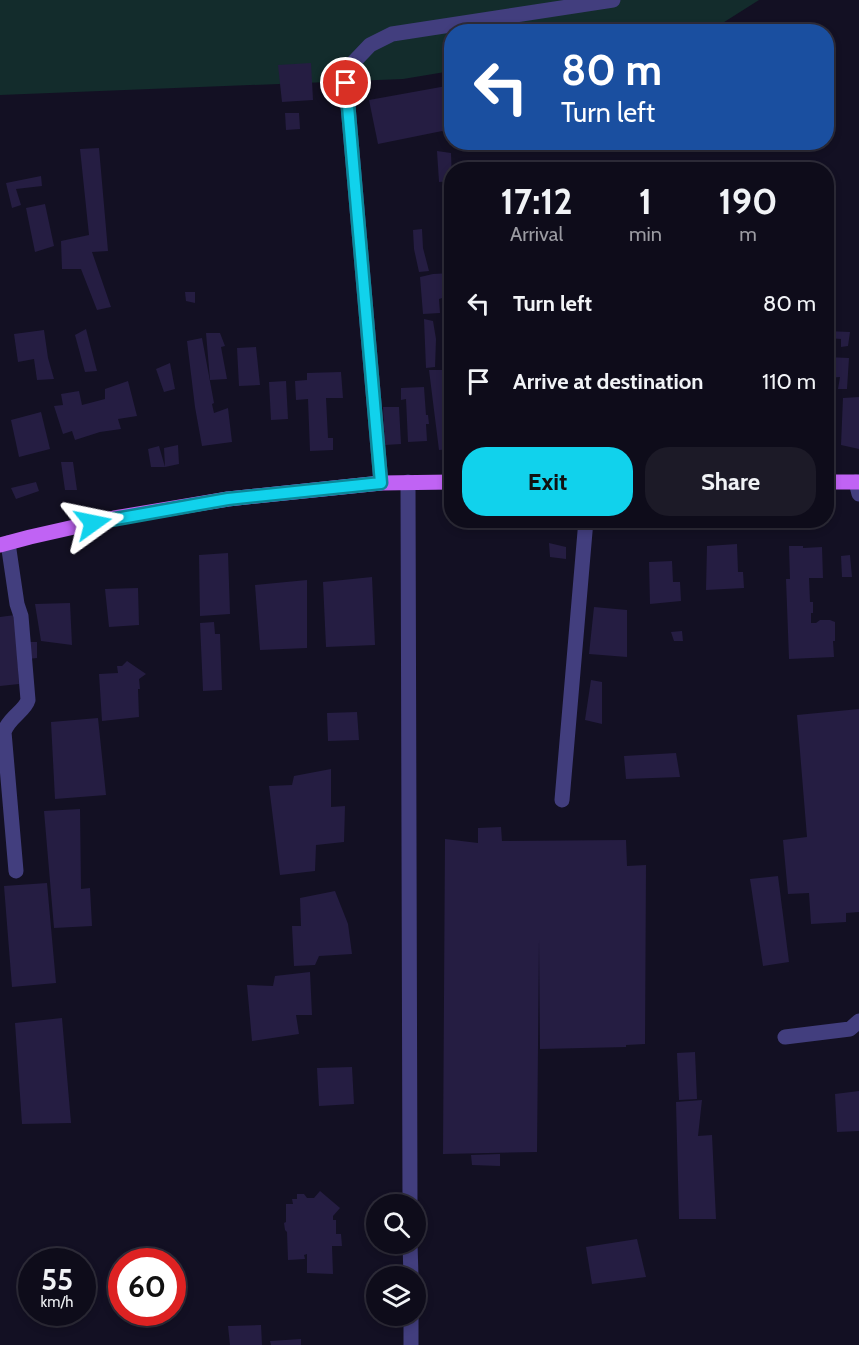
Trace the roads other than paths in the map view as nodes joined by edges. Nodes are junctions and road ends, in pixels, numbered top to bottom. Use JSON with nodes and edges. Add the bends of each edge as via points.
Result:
{"nodes":[{"id":1,"x":613,"y":0,"type":"edge"},
{"id":2,"x":457,"y":24,"type":"edge"},
{"id":3,"x":444,"y":26,"type":"edge"},
{"id":4,"x":408,"y":482,"type":"junction"},
{"id":5,"x":444,"y":482,"type":"edge"},
{"id":6,"x":381,"y":483,"type":"junction"},
{"id":7,"x":834,"y":483,"type":"edge"},
{"id":8,"x":858,"y":486,"type":"edge"},
{"id":9,"x":585,"y":528,"type":"edge"},
{"id":10,"x":4,"y":544,"type":"edge"},
{"id":11,"x":562,"y":800,"type":"dead end"},
{"id":12,"x":16,"y":871,"type":"dead end"},
{"id":13,"x":859,"y":1021,"type":"edge"},
{"id":14,"x":785,"y":1037,"type":"dead end"},
{"id":15,"x":410,"y":1194,"type":"edge"},
{"id":16,"x":411,"y":1326,"type":"edge"},
{"id":17,"x":411,"y":1345,"type":"edge"}],
"edges":[{"from":1,"to":2,"type":"street"},
{"from":3,"to":6,"type":"street","via":[[392,34],[370,45],[351,64],[346,83]]},
{"from":4,"to":5,"type":"main road"},
{"from":4,"to":6,"type":"main road"},
{"from":4,"to":15,"type":"street"},
{"from":6,"to":10,"type":"main road","via":[[228,499],[114,518]]},
{"from":7,"to":8,"type":"main road"},
{"from":9,"to":11,"type":"street"},
{"from":10,"to":12,"type":"street","via":[[21,616],[28,700],[4,732]]},
{"from":13,"to":14,"type":"street","via":[[850,1029]]},
{"from":16,"to":17,"type":"street"}]}
